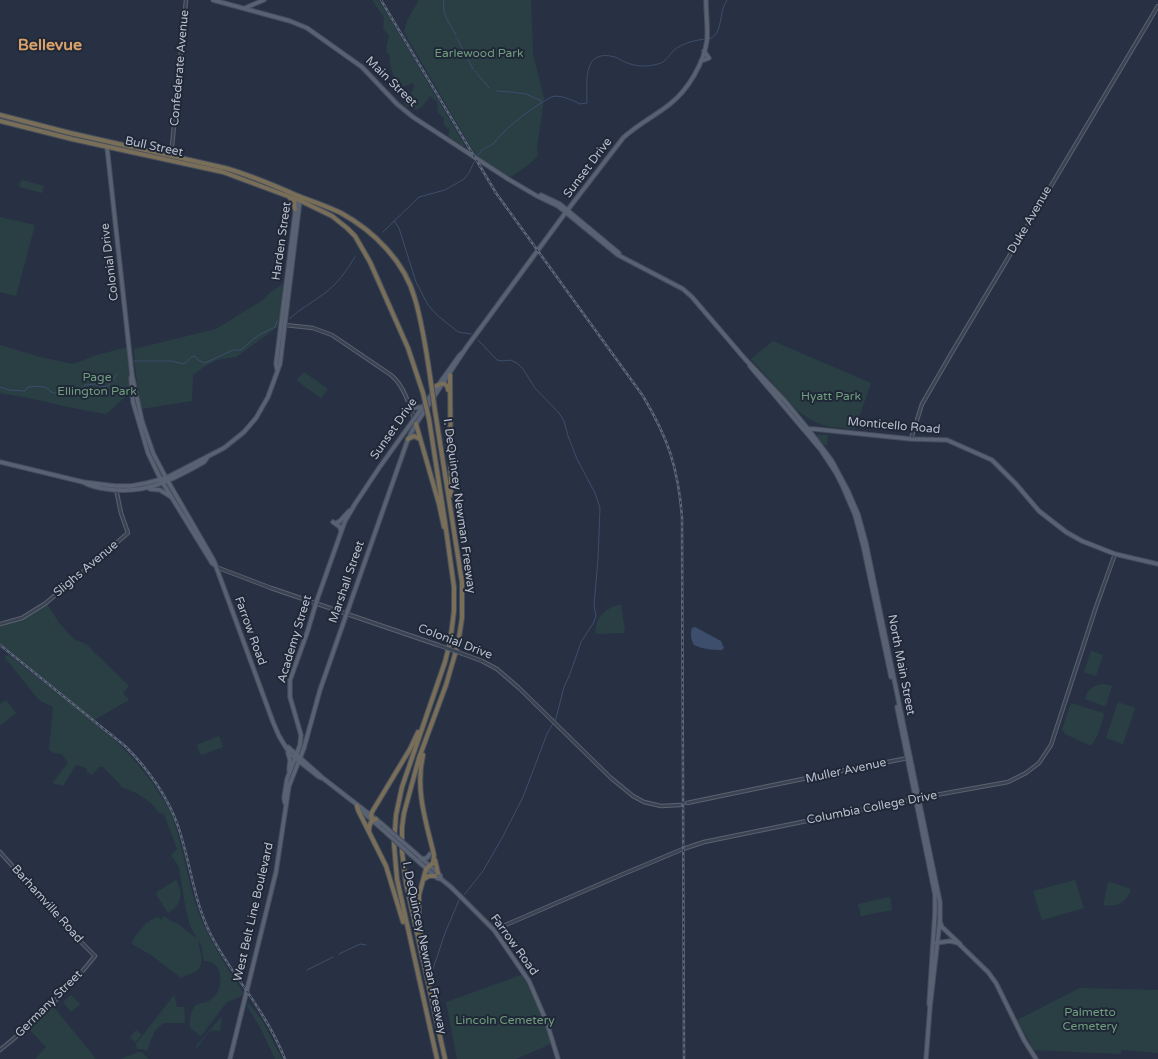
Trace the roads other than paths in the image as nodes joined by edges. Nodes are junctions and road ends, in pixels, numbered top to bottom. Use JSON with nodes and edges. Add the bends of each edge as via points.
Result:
{"nodes":[{"id":1,"x":186,"y":0,"type":"edge"},
{"id":2,"x":213,"y":0,"type":"edge"},
{"id":3,"x":264,"y":0,"type":"edge"},
{"id":4,"x":706,"y":0,"type":"edge"},
{"id":5,"x":1158,"y":6,"type":"edge"},
{"id":6,"x":245,"y":8,"type":"junction"},
{"id":7,"x":704,"y":51,"type":"junction"},
{"id":8,"x":700,"y":62,"type":"junction"},
{"id":9,"x":0,"y":115,"type":"edge"},
{"id":10,"x":0,"y":121,"type":"edge"},
{"id":11,"x":107,"y":147,"type":"junction"},
{"id":12,"x":172,"y":155,"type":"junction"},
{"id":13,"x":171,"y":160,"type":"junction"},
{"id":14,"x":285,"y":195,"type":"junction"},
{"id":15,"x":299,"y":198,"type":"junction"},
{"id":16,"x":295,"y":209,"type":"junction"},
{"id":17,"x":567,"y":211,"type":"junction"},
{"id":18,"x":283,"y":325,"type":"junction"},
{"id":19,"x":466,"y":348,"type":"junction"},
{"id":20,"x":455,"y":367,"type":"junction"},
{"id":21,"x":460,"y":367,"type":"dead end"},
{"id":22,"x":132,"y":375,"type":"junction"},
{"id":23,"x":450,"y":375,"type":"junction"},
{"id":24,"x":444,"y":384,"type":"junction"},
{"id":25,"x":436,"y":386,"type":"junction"},
{"id":26,"x":409,"y":403,"type":"junction"},
{"id":27,"x":450,"y":406,"type":"junction"},
{"id":28,"x":422,"y":407,"type":"junction"},
{"id":29,"x":414,"y":418,"type":"junction"},
{"id":30,"x":416,"y":424,"type":"junction"},
{"id":31,"x":806,"y":429,"type":"junction"},
{"id":32,"x":401,"y":436,"type":"junction"},
{"id":33,"x":408,"y":439,"type":"junction"},
{"id":34,"x":911,"y":439,"type":"junction"},
{"id":35,"x":420,"y":441,"type":"junction"},
{"id":36,"x":0,"y":462,"type":"edge"},
{"id":37,"x":167,"y":480,"type":"junction"},
{"id":38,"x":162,"y":481,"type":"junction"},
{"id":39,"x":116,"y":488,"type":"junction"},
{"id":40,"x":145,"y":488,"type":"junction"},
{"id":41,"x":173,"y":499,"type":"junction"},
{"id":42,"x":352,"y":508,"type":"junction"},
{"id":43,"x":344,"y":526,"type":"joint"},
{"id":44,"x":455,"y":535,"type":"junction"},
{"id":45,"x":340,"y":537,"type":"junction"},
{"id":46,"x":448,"y":539,"type":"junction"},
{"id":47,"x":1116,"y":554,"type":"junction"},
{"id":48,"x":1158,"y":564,"type":"edge"},
{"id":49,"x":216,"y":567,"type":"junction"},
{"id":50,"x":316,"y":603,"type":"junction"},
{"id":51,"x":347,"y":614,"type":"junction"},
{"id":52,"x":0,"y":624,"type":"edge"},
{"id":53,"x":433,"y":695,"type":"junction"},
{"id":54,"x":301,"y":732,"type":"junction"},
{"id":55,"x":308,"y":734,"type":"junction"},
{"id":56,"x":426,"y":738,"type":"junction"},
{"id":57,"x":286,"y":745,"type":"junction"},
{"id":58,"x":304,"y":748,"type":"joint"},
{"id":59,"x":288,"y":750,"type":"junction"},
{"id":60,"x":296,"y":756,"type":"junction"},
{"id":61,"x":908,"y":758,"type":"junction"},
{"id":62,"x":300,"y":760,"type":"junction"},
{"id":63,"x":288,"y":774,"type":"junction"},
{"id":64,"x":917,"y":798,"type":"junction"},
{"id":65,"x":687,"y":803,"type":"tunnel mouth"},
{"id":66,"x":680,"y":804,"type":"tunnel mouth"},
{"id":67,"x":285,"y":806,"type":"junction"},
{"id":68,"x":359,"y":807,"type":"junction"},
{"id":69,"x":371,"y":815,"type":"junction"},
{"id":70,"x":374,"y":819,"type":"junction"},
{"id":71,"x":369,"y":831,"type":"junction"},
{"id":72,"x":0,"y":852,"type":"edge"},
{"id":73,"x":432,"y":855,"type":"junction"},
{"id":74,"x":422,"y":859,"type":"junction"},
{"id":75,"x":428,"y":868,"type":"junction"},
{"id":76,"x":436,"y":875,"type":"junction"},
{"id":77,"x":424,"y":880,"type":"junction"},
{"id":78,"x":940,"y":920,"type":"junction"},
{"id":79,"x":494,"y":930,"type":"junction"},
{"id":80,"x":938,"y":943,"type":"junction"},
{"id":81,"x":933,"y":944,"type":"junction"},
{"id":82,"x":963,"y":948,"type":"junction"},
{"id":83,"x":95,"y":956,"type":"joint"},
{"id":84,"x":415,"y":966,"type":"junction"},
{"id":85,"x":426,"y":970,"type":"junction"},
{"id":86,"x":930,"y":1008,"type":"junction"},
{"id":87,"x":0,"y":1050,"type":"edge"},
{"id":88,"x":230,"y":1059,"type":"edge"},
{"id":89,"x":437,"y":1059,"type":"edge"},
{"id":90,"x":445,"y":1059,"type":"edge"},
{"id":91,"x":558,"y":1059,"type":"edge"},
{"id":92,"x":926,"y":1059,"type":"edge"},
{"id":93,"x":1036,"y":1059,"type":"edge"}],
"edges":[{"from":1,"to":12,"type":"street","name":"Confederate Avenue"},
{"from":2,"to":6,"type":"main road","name":"Main Street"},
{"from":3,"to":6,"type":"main road"},
{"from":4,"to":7,"type":"main road","name":"Sunset Drive","via":[[707,39]]},
{"from":5,"to":34,"type":"street","name":"Duke Avenue","via":[[947,360],[922,404]]},
{"from":6,"to":17,"type":"main road","name":"Main Street","via":[[307,28],[362,67],[413,117],[494,170]]},
{"from":7,"to":8,"type":"main road","name":"Sunset Drive"},
{"from":7,"to":8,"type":"main road","via":[[709,58]]},
{"from":8,"to":17,"type":"main road","name":"Sunset Drive","via":[[691,80],[675,100],[623,138]]},
{"from":9,"to":12,"type":"highway","name":"Bull Street"},
{"from":10,"to":11,"type":"highway","name":"Bull Street"},
{"from":11,"to":13,"type":"highway","name":"Bull Street"},
{"from":11,"to":22,"type":"main road","name":"Colonial Drive"},
{"from":12,"to":13,"type":"street","name":"Confederate Avenue"},
{"from":12,"to":15,"type":"highway","name":"Bull Street","via":[[249,175]]},
{"from":13,"to":14,"type":"highway","name":"Bull Street","via":[[223,172]]},
{"from":14,"to":15,"type":"highway","name":"Bull Street"},
{"from":14,"to":16,"type":"highway","via":[[294,201]]},
{"from":15,"to":16,"type":"main road","name":"Harden Street"},
{"from":15,"to":18,"type":"main road","name":"Harden Street"},
{"from":15,"to":44,"type":"highway","name":"I. DeQuincey Newman Freeway","bridge":true,"via":[[328,207],[350,218],[371,234],[401,268],[415,298],[423,332]]},
{"from":15,"to":46,"type":"highway","name":"I. DeQuincey Newman Freeway","bridge":true,"via":[[332,216],[347,228],[363,249],[408,348],[429,419]]},
{"from":16,"to":18,"type":"main road","name":"Harden Street"},
{"from":17,"to":19,"type":"main road","name":"Sunset Drive"},
{"from":17,"to":31,"type":"main road","name":"North Main Street","via":[[622,256],[678,286],[692,297],[747,362],[785,401]]},
{"from":18,"to":26,"type":"street","via":[[316,329],[336,338],[394,378],[403,389]]},
{"from":18,"to":37,"type":"main road","name":"Harden Street","via":[[280,364],[268,397],[253,422],[232,443]]},
{"from":19,"to":20,"type":"main road","name":"Sunset Drive"},
{"from":19,"to":25,"type":"main road","name":"Sunset Drive"},
{"from":20,"to":21,"type":"main road"},
{"from":20,"to":23,"type":"main road","name":"Sunset Drive"},
{"from":22,"to":37,"type":"main road","name":"Colonial Drive","via":[[147,437]]},
{"from":22,"to":38,"type":"main road","name":"Colonial Drive","via":[[133,402],[142,438]]},
{"from":23,"to":24,"type":"main road","name":"Sunset Drive"},
{"from":23,"to":27,"type":"highway"},
{"from":24,"to":25,"type":"highway"},
{"from":24,"to":27,"type":"highway","via":[[448,388]]},
{"from":24,"to":30,"type":"main road","name":"Sunset Drive"},
{"from":25,"to":28,"type":"main road","name":"Sunset Drive"},
{"from":26,"to":28,"type":"main road","via":[[414,408]]},
{"from":26,"to":29,"type":"street"},
{"from":27,"to":44,"type":"highway","via":[[450,486]]},
{"from":28,"to":29,"type":"main road","name":"Sunset Drive"},
{"from":29,"to":30,"type":"main road"},
{"from":29,"to":32,"type":"main road","name":"Sunset Drive"},
{"from":30,"to":33,"type":"main road","name":"Marshall Street"},
{"from":30,"to":35,"type":"highway"},
{"from":31,"to":34,"type":"main road","name":"Monticello Road"},
{"from":31,"to":61,"type":"main road","name":"North Main Street","via":[[839,472],[858,514],[872,570]]},
{"from":32,"to":33,"type":"main road","via":[[406,435]]},
{"from":32,"to":42,"type":"main road","name":"Sunset Drive"},
{"from":33,"to":35,"type":"highway","via":[[414,436]]},
{"from":33,"to":51,"type":"main road","name":"Marshall Street"},
{"from":34,"to":47,"type":"main road","name":"Monticello Road","via":[[947,440],[988,457],[1039,511],[1058,527],[1082,541]]},
{"from":35,"to":46,"type":"highway"},
{"from":36,"to":39,"type":"main road","name":"Harden Street","via":[[95,487]]},
{"from":37,"to":38,"type":"main road","name":"Harden Street"},
{"from":37,"to":49,"type":"main road","name":"Colonial Drive"},
{"from":38,"to":39,"type":"main road","name":"Harden Street"},
{"from":38,"to":40,"type":"main road","name":"Harden Street"},
{"from":38,"to":41,"type":"main road","name":"Colonial Drive"},
{"from":39,"to":40,"type":"main road","name":"Harden Street"},
{"from":39,"to":52,"type":"street","name":"Slighs Avenue","via":[[128,533],[46,603],[22,618]]},
{"from":40,"to":41,"type":"main road","via":[[160,490]]},
{"from":41,"to":49,"type":"main road","name":"Colonial Drive"},
{"from":42,"to":43,"type":"main road","name":"Sunset Drive"},
{"from":42,"to":45,"type":"main road","via":[[335,523],[340,528]]},
{"from":43,"to":45,"type":"main road","name":"Academy Street"},
{"from":44,"to":56,"type":"highway","name":"I. DeQuincey Newman Freeway","via":[[462,582],[461,628],[446,685]]},
{"from":45,"to":50,"type":"main road","name":"Academy Street"},
{"from":46,"to":53,"type":"highway","name":"I. DeQuincey Newman Freeway","via":[[454,587],[454,612],[450,642]]},
{"from":47,"to":48,"type":"main road","name":"Monticello Road"},
{"from":47,"to":64,"type":"street","name":"Columbia College Drive","via":[[1051,745],[1039,763],[1008,782]]},
{"from":49,"to":50,"type":"street","name":"Colonial Drive"},
{"from":49,"to":57,"type":"main road","name":"Farrow Road","via":[[273,722]]},
{"from":50,"to":51,"type":"street","name":"Colonial Drive"},
{"from":50,"to":54,"type":"main road","name":"Academy Street","via":[[290,680],[292,707]]},
{"from":51,"to":55,"type":"main road","name":"Marshall Street","via":[[320,690]]},
{"from":51,"to":66,"type":"street","name":"Colonial Drive","bridge":true,"via":[[463,654],[497,669],[633,796],[661,806]]},
{"from":53,"to":69,"type":"highway","via":[[410,749]]},
{"from":53,"to":84,"type":"highway","name":"I. DeQuincey Newman Freeway","via":[[402,787],[395,828],[397,879]]},
{"from":54,"to":55,"type":"main road"},
{"from":54,"to":60,"type":"main road"},
{"from":55,"to":58,"type":"main road","name":"Marshall Street"},
{"from":56,"to":73,"type":"highway","via":[[420,773],[420,795]]},
{"from":56,"to":85,"type":"highway","name":"I. DeQuincey Newman Freeway","via":[[404,813],[402,846],[406,883]]},
{"from":57,"to":59,"type":"main road","name":"Farrow Road"},
{"from":57,"to":60,"type":"main road","name":"Farrow Road"},
{"from":58,"to":62,"type":"main road","name":"West Belt Line Boulevard"},
{"from":59,"to":60,"type":"main road","name":"Farrow Road"},
{"from":59,"to":63,"type":"main road"},
{"from":60,"to":62,"type":"main road","name":"Farrow Road"},
{"from":60,"to":63,"type":"main road"},
{"from":61,"to":64,"type":"main road","name":"North Main Street"},
{"from":61,"to":65,"type":"street","name":"Muller Avenue"},
{"from":62,"to":67,"type":"main road","name":"West Belt Line Boulevard","via":[[289,786]]},
{"from":62,"to":68,"type":"main road","name":"Farrow Road"},
{"from":63,"to":67,"type":"main road"},
{"from":64,"to":78,"type":"main road","name":"North Main Street","via":[[937,886]]},
{"from":64,"to":79,"type":"street","name":"Columbia College Drive","via":[[704,842]]},
{"from":64,"to":81,"type":"main road","name":"North Main Street","via":[[935,896]]},
{"from":67,"to":88,"type":"main road","name":"West Belt Line Boulevard","via":[[276,875]]},
{"from":68,"to":69,"type":"main road","name":"Farrow Road"},
{"from":68,"to":70,"type":"main road","name":"Farrow Road"},
{"from":68,"to":71,"type":"highway","via":[[358,810]]},
{"from":69,"to":70,"type":"highway"},
{"from":70,"to":71,"type":"highway"},
{"from":70,"to":74,"type":"main road","name":"Farrow Road","bridge":true},
{"from":70,"to":75,"type":"main road","name":"Farrow Road","bridge":true,"via":[[382,829]]},
{"from":71,"to":84,"type":"highway","via":[[391,879]]},
{"from":72,"to":83,"type":"street","name":"Barhamville Road"},
{"from":73,"to":74,"type":"main road"},
{"from":73,"to":75,"type":"highway","via":[[433,863]]},
{"from":73,"to":76,"type":"highway"},
{"from":74,"to":75,"type":"main road","name":"Farrow Road"},
{"from":75,"to":76,"type":"main road","name":"Farrow Road"},
{"from":75,"to":77,"type":"highway"},
{"from":76,"to":77,"type":"highway","via":[[428,876]]},
{"from":76,"to":79,"type":"main road","name":"Farrow Road","via":[[440,875],[441,879]]},
{"from":77,"to":85,"type":"highway","via":[[418,909]]},
{"from":78,"to":80,"type":"main road","name":"North Main Street"},
{"from":78,"to":82,"type":"main road","via":[[942,926]]},
{"from":79,"to":91,"type":"main road","name":"Farrow Road","via":[[529,981],[547,1023]]},
{"from":80,"to":81,"type":"main road"},
{"from":80,"to":82,"type":"main road","via":[[954,942]]},
{"from":80,"to":86,"type":"main road","name":"North Main Street"},
{"from":81,"to":86,"type":"main road","name":"North Main Street","via":[[928,1004]]},
{"from":82,"to":93,"type":"main road","via":[[993,977]]},
{"from":83,"to":87,"type":"street","name":"Germany Street","via":[[68,989]]},
{"from":84,"to":89,"type":"highway","name":"I. DeQuincey Newman Freeway"},
{"from":85,"to":90,"type":"highway","name":"I. DeQuincey Newman Freeway"},
{"from":86,"to":92,"type":"main road","name":"North Main Street"}]}
